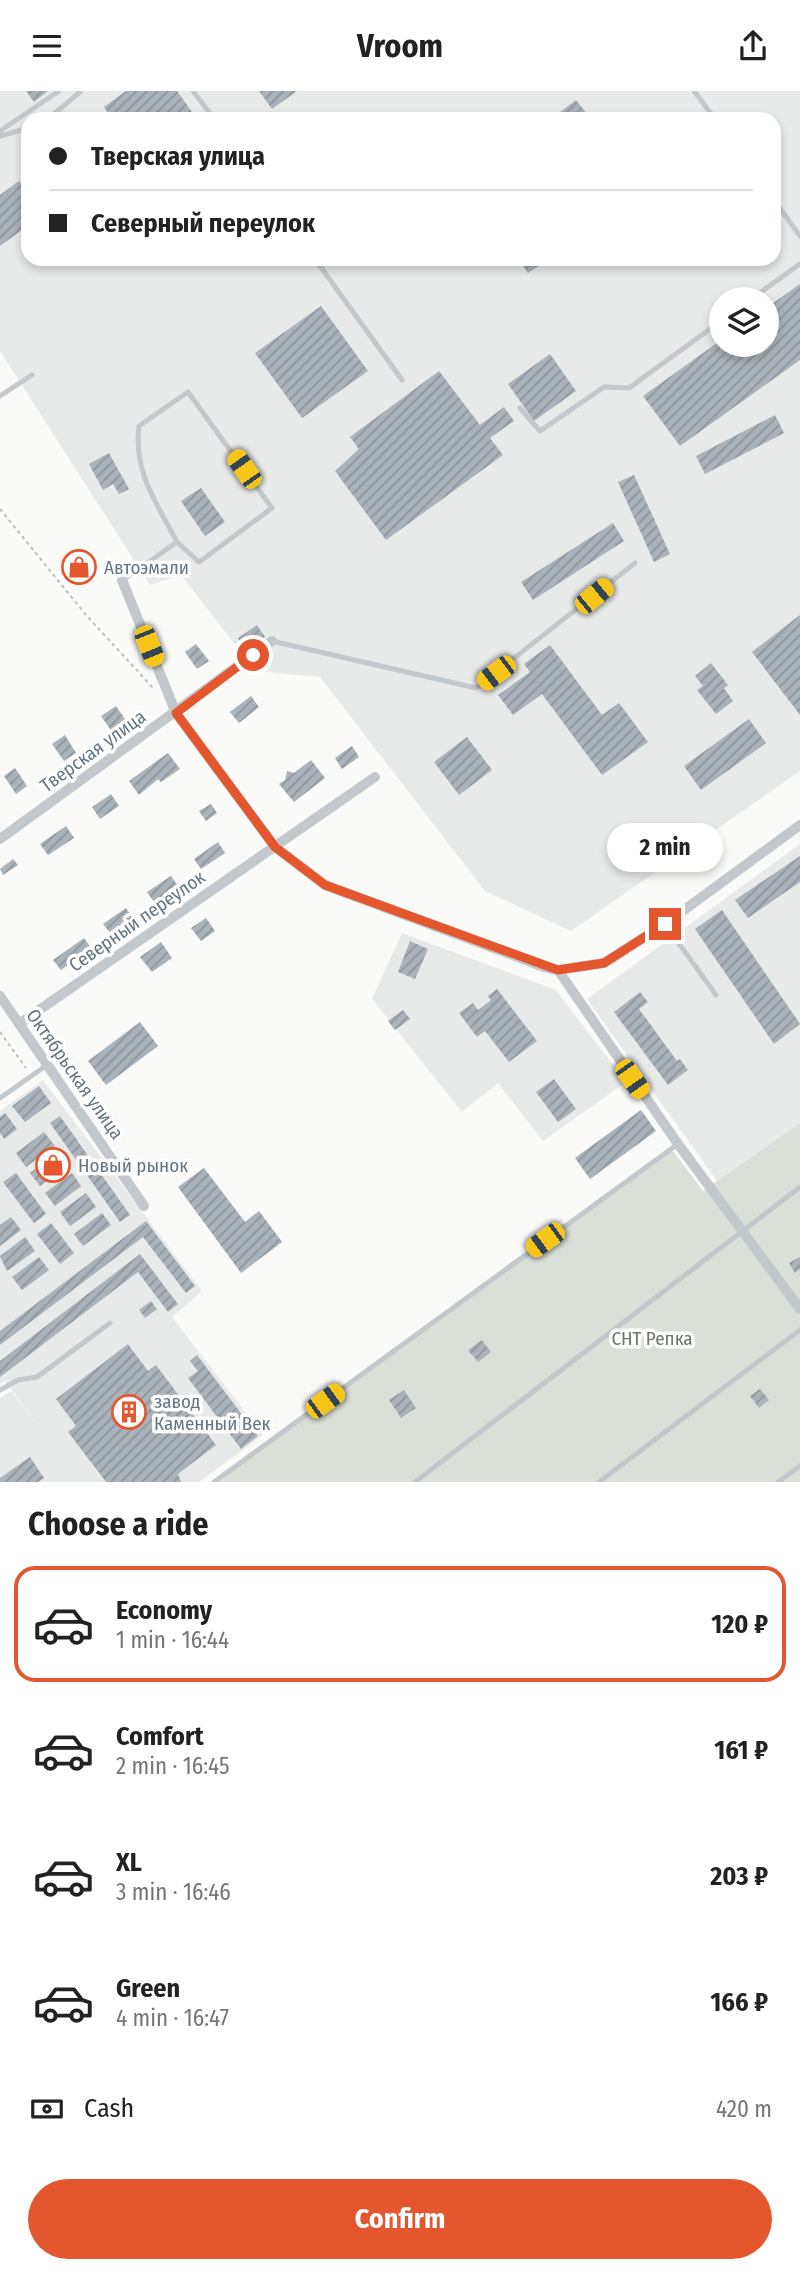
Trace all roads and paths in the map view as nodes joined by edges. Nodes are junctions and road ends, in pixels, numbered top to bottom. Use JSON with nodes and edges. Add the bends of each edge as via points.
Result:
{"nodes":[{"id":1,"x":59,"y":91,"type":"edge"},
{"id":2,"x":81,"y":91,"type":"edge"},
{"id":3,"x":194,"y":91,"type":"edge"},
{"id":4,"x":694,"y":91,"type":"edge"},
{"id":5,"x":30,"y":112,"type":"edge"},
{"id":6,"x":56,"y":112,"type":"edge"},
{"id":7,"x":209,"y":112,"type":"edge"},
{"id":8,"x":710,"y":112,"type":"edge"},
{"id":9,"x":21,"y":119,"type":"edge"},
{"id":10,"x":21,"y":130,"type":"edge"},
{"id":11,"x":0,"y":134,"type":"edge"},
{"id":12,"x":781,"y":210,"type":"edge"},
{"id":13,"x":800,"y":236,"type":"edge"},
{"id":14,"x":800,"y":264,"type":"edge"},
{"id":15,"x":319,"y":266,"type":"edge"},
{"id":16,"x":768,"y":287,"type":"edge"},
{"id":17,"x":709,"y":330,"type":"edge"},
{"id":18,"x":32,"y":375,"type":"dead end"},
{"id":19,"x":402,"y":380,"type":"dead end"},
{"id":20,"x":0,"y":396,"type":"edge"},
{"id":21,"x":520,"y":408,"type":"dead end"},
{"id":22,"x":0,"y":509,"type":"edge"},
{"id":23,"x":177,"y":543,"type":"junction"},
{"id":24,"x":635,"y":563,"type":"dead end"},
{"id":25,"x":122,"y":580,"type":"joint"},
{"id":26,"x":272,"y":641,"type":"joint"},
{"id":27,"x":158,"y":694,"type":"dead end"},
{"id":28,"x":176,"y":713,"type":"junction"},
{"id":29,"x":375,"y":777,"type":"dead end"},
{"id":30,"x":800,"y":825,"type":"edge"},
{"id":31,"x":0,"y":839,"type":"edge"},
{"id":32,"x":275,"y":847,"type":"junction"},
{"id":33,"x":665,"y":924,"type":"junction"},
{"id":34,"x":558,"y":970,"type":"junction"},
{"id":35,"x":716,"y":995,"type":"dead end"},
{"id":36,"x":0,"y":996,"type":"edge"},
{"id":37,"x":19,"y":1024,"type":"junction"},
{"id":38,"x":0,"y":1032,"type":"edge"},
{"id":39,"x":47,"y":1065,"type":"junction"},
{"id":40,"x":31,"y":1076,"type":"junction"},
{"id":41,"x":0,"y":1098,"type":"edge"},
{"id":42,"x":678,"y":1144,"type":"junction"},
{"id":43,"x":800,"y":1187,"type":"edge"},
{"id":44,"x":144,"y":1206,"type":"dead end"},
{"id":45,"x":742,"y":1230,"type":"junction"},
{"id":46,"x":800,"y":1309,"type":"edge"},
{"id":47,"x":110,"y":1323,"type":"dead end"},
{"id":48,"x":800,"y":1329,"type":"edge"},
{"id":49,"x":0,"y":1391,"type":"edge"},
{"id":50,"x":800,"y":1466,"type":"edge"},
{"id":51,"x":214,"y":1482,"type":"edge"},
{"id":52,"x":415,"y":1482,"type":"edge"},
{"id":53,"x":599,"y":1482,"type":"edge"},
{"id":54,"x":778,"y":1482,"type":"edge"}],
"edges":[{"from":1,"to":5,"type":"lane"},
{"from":2,"to":6,"type":"lane"},
{"from":3,"to":7,"type":"lane"},
{"from":4,"to":8,"type":"lane"},
{"from":9,"to":11,"type":"lane"},
{"from":10,"to":11,"type":"lane"},
{"from":12,"to":13,"type":"lane"},
{"from":14,"to":16,"type":"lane"},
{"from":15,"to":19,"type":"lane"},
{"from":17,"to":21,"type":"lane","via":[[629,388],[604,387],[540,431]]},
{"from":18,"to":20,"type":"lane"},
{"from":22,"to":27,"type":"path"},
{"from":23,"to":23,"type":"lane","via":[[199,562],[272,508],[188,392],[139,426],[136,445],[141,475]]},
{"from":23,"to":25,"type":"lane"},
{"from":24,"to":26,"type":"lane","via":[[477,688]]},
{"from":25,"to":28,"type":"street"},
{"from":26,"to":28,"type":"street","name":"Тверская улица"},
{"from":28,"to":31,"type":"street","name":"Тверская улица"},
{"from":28,"to":32,"type":"street"},
{"from":29,"to":32,"type":"street","name":"Северный переулок"},
{"from":30,"to":33,"type":"street"},
{"from":32,"to":34,"type":"street","via":[[325,885]]},
{"from":32,"to":37,"type":"street","name":"Северный переулок"},
{"from":33,"to":34,"type":"street","via":[[604,963]]},
{"from":33,"to":35,"type":"lane"},
{"from":34,"to":42,"type":"street"},
{"from":36,"to":37,"type":"street","name":"Октябрьская улица"},
{"from":37,"to":39,"type":"street","name":"Октябрьская улица"},
{"from":38,"to":40,"type":"path"},
{"from":39,"to":40,"type":"lane"},
{"from":39,"to":44,"type":"street","name":"Октябрьская улица"},
{"from":40,"to":41,"type":"lane"},
{"from":42,"to":45,"type":"street"},
{"from":42,"to":51,"type":"lane"},
{"from":43,"to":45,"type":"lane"},
{"from":45,"to":46,"type":"street"},
{"from":45,"to":52,"type":"lane"},
{"from":47,"to":49,"type":"lane","via":[[37,1377],[18,1380]]},
{"from":48,"to":53,"type":"lane"},
{"from":50,"to":54,"type":"lane"}]}
